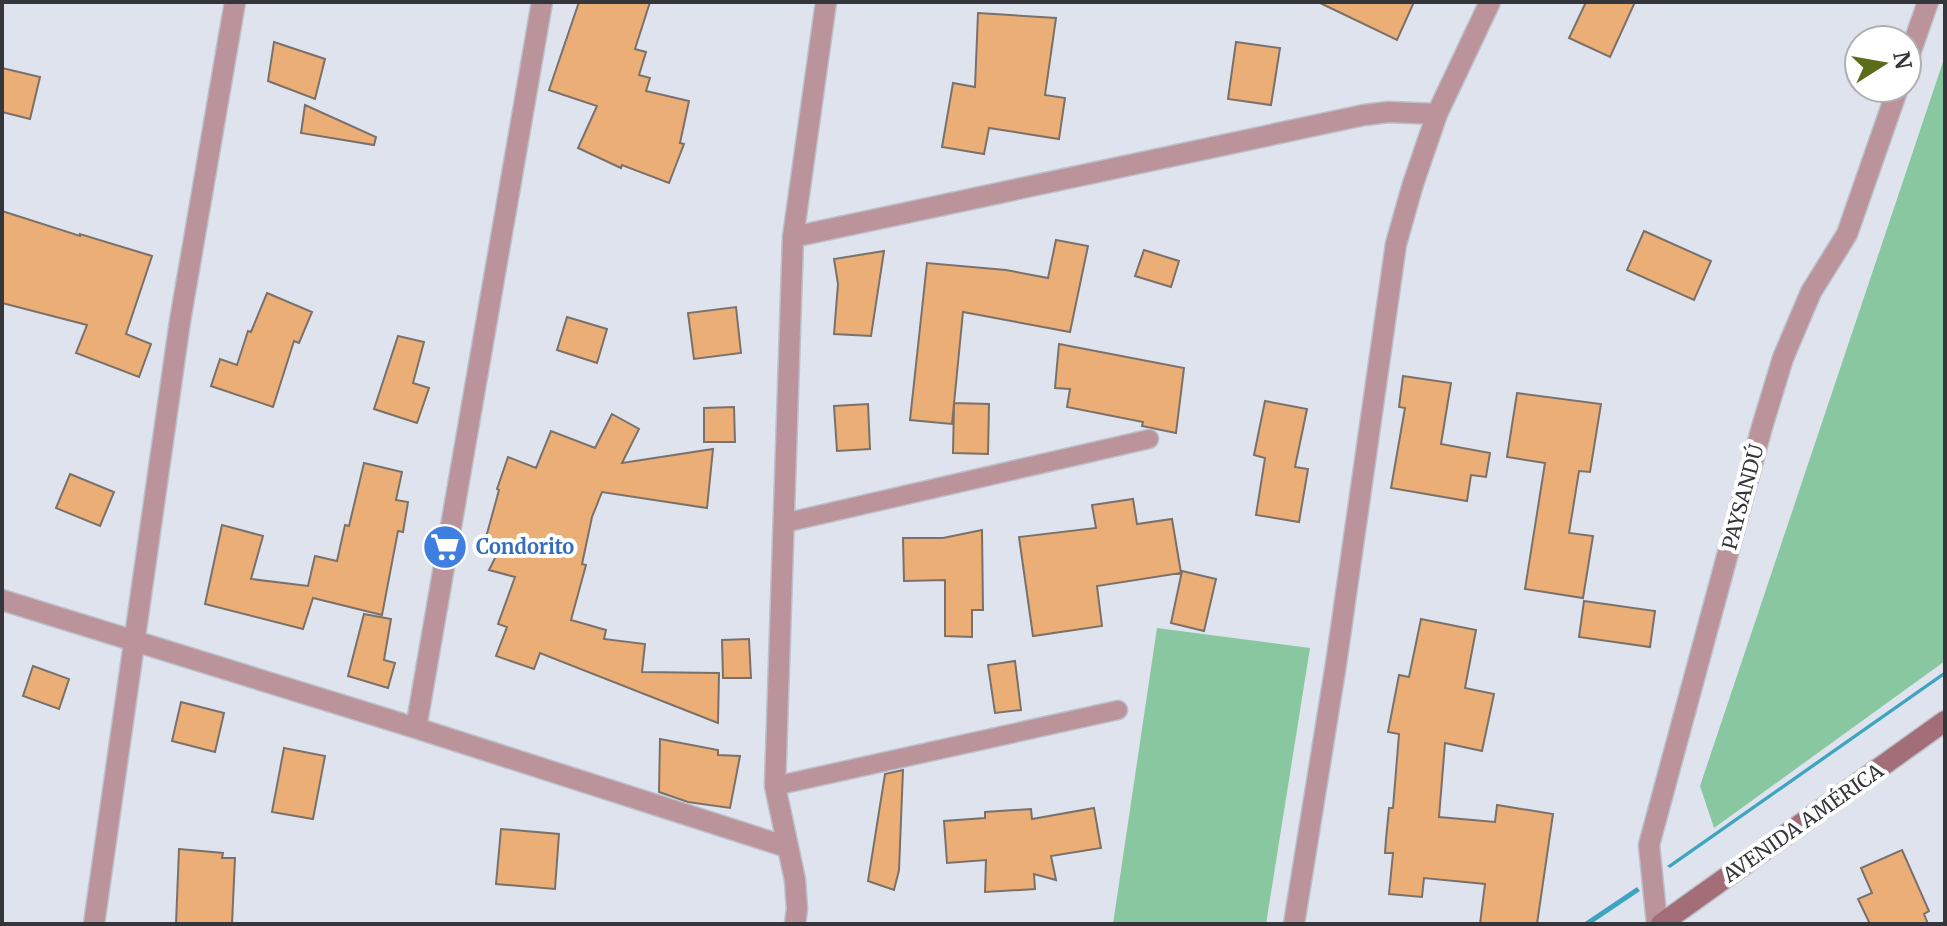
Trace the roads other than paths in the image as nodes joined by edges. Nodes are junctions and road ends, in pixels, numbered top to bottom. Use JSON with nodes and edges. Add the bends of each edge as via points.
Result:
{"nodes":[{"id":1,"x":235,"y":2,"type":"edge"},
{"id":2,"x":542,"y":2,"type":"edge"},
{"id":3,"x":826,"y":2,"type":"edge"},
{"id":4,"x":1490,"y":2,"type":"edge"},
{"id":5,"x":1928,"y":2,"type":"edge"},
{"id":6,"x":1920,"y":24,"type":"edge"},
{"id":7,"x":1892,"y":104,"type":"edge"},
{"id":8,"x":1437,"y":114,"type":"junction"},
{"id":9,"x":793,"y":237,"type":"junction"},
{"id":10,"x":1149,"y":439,"type":"dead end"},
{"id":11,"x":784,"y":523,"type":"junction"},
{"id":12,"x":2,"y":600,"type":"edge"},
{"id":13,"x":135,"y":642,"type":"junction"},
{"id":14,"x":1118,"y":710,"type":"dead end"},
{"id":15,"x":1945,"y":721,"type":"edge"},
{"id":16,"x":416,"y":728,"type":"junction"},
{"id":17,"x":775,"y":786,"type":"junction"},
{"id":18,"x":787,"y":847,"type":"junction"},
{"id":19,"x":94,"y":924,"type":"edge"},
{"id":20,"x":795,"y":924,"type":"edge"},
{"id":21,"x":1294,"y":924,"type":"edge"},
{"id":22,"x":1659,"y":924,"type":"edge"}],
"edges":[{"from":1,"to":13,"type":"street","via":[[180,321]]},
{"from":2,"to":16,"type":"street"},
{"from":3,"to":9,"type":"street"},
{"from":4,"to":8,"type":"street"},
{"from":5,"to":6,"type":"street"},
{"from":7,"to":22,"type":"street","name":"PAYSANDÚ","via":[[1847,234],[1811,292],[1762,427],[1649,845]]},
{"from":8,"to":9,"type":"street","via":[[1364,115]]},
{"from":8,"to":21,"type":"street","via":[[1396,244]]},
{"from":9,"to":11,"type":"street"},
{"from":10,"to":11,"type":"lane"},
{"from":11,"to":17,"type":"street"},
{"from":12,"to":13,"type":"street"},
{"from":13,"to":16,"type":"street"},
{"from":13,"to":19,"type":"street"},
{"from":14,"to":17,"type":"lane"},
{"from":15,"to":22,"type":"main road","name":"AVENIDA AMÉRICA"},
{"from":16,"to":18,"type":"street"},
{"from":17,"to":18,"type":"street"},
{"from":18,"to":20,"type":"street","via":[[795,880]]}]}
